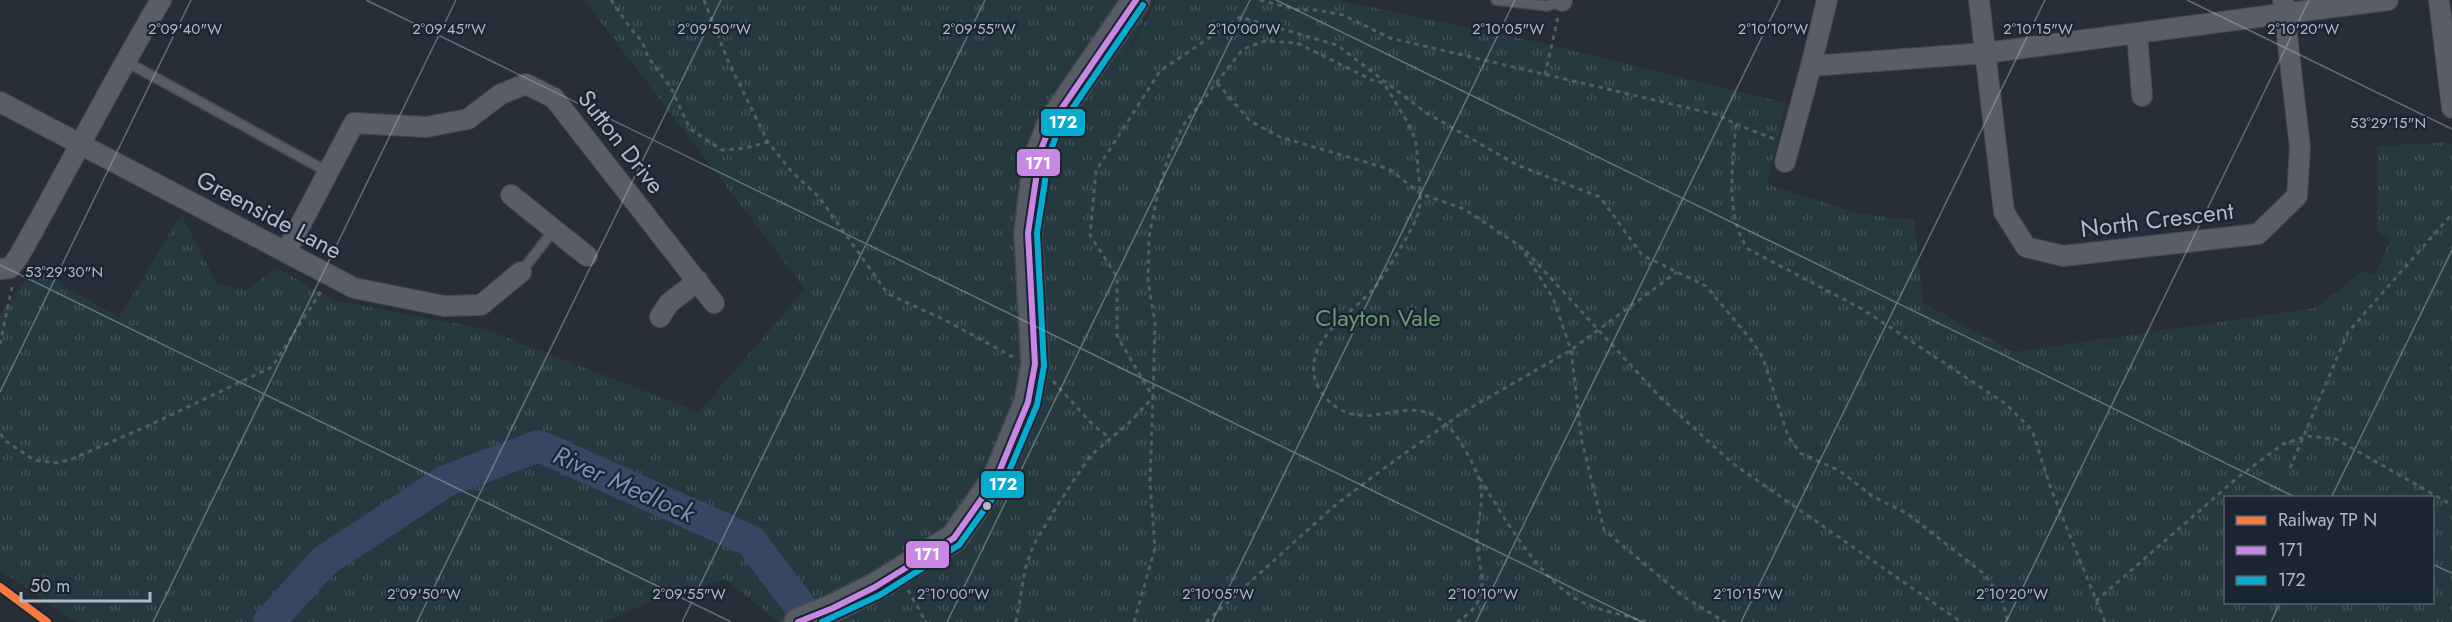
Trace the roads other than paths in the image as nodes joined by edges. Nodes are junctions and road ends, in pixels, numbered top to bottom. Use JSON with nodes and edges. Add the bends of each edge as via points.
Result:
{"nodes":[{"id":1,"x":161,"y":0,"type":"edge"},
{"id":2,"x":1136,"y":0,"type":"edge"},
{"id":3,"x":1496,"y":0,"type":"edge"},
{"id":4,"x":1562,"y":0,"type":"edge"},
{"id":5,"x":1827,"y":0,"type":"edge"},
{"id":6,"x":1979,"y":0,"type":"edge"},
{"id":7,"x":2388,"y":0,"type":"edge"},
{"id":8,"x":2439,"y":0,"type":"edge"},
{"id":9,"x":2284,"y":7,"type":"edge"},
{"id":10,"x":2138,"y":33,"type":"junction"},
{"id":11,"x":1985,"y":53,"type":"junction"},
{"id":12,"x":125,"y":61,"type":"junction"},
{"id":13,"x":1811,"y":66,"type":"junction"},
{"id":14,"x":2142,"y":96,"type":"dead end"},
{"id":15,"x":0,"y":102,"type":"edge"},
{"id":16,"x":2452,"y":108,"type":"edge"},
{"id":17,"x":81,"y":146,"type":"junction"},
{"id":18,"x":1785,"y":162,"type":"dead end"},
{"id":19,"x":328,"y":172,"type":"junction"},
{"id":20,"x":511,"y":195,"type":"dead end"},
{"id":21,"x":554,"y":230,"type":"junction"},
{"id":22,"x":286,"y":252,"type":"junction"},
{"id":23,"x":587,"y":256,"type":"dead end"},
{"id":24,"x":0,"y":269,"type":"edge"},
{"id":25,"x":521,"y":272,"type":"joint"},
{"id":26,"x":698,"y":281,"type":"junction"},
{"id":27,"x":714,"y":303,"type":"dead end"},
{"id":28,"x":660,"y":317,"type":"dead end"},
{"id":29,"x":798,"y":622,"type":"edge"}],
"edges":[{"from":1,"to":12,"type":"street"},
{"from":2,"to":29,"type":"street","via":[[1051,124],[1040,152],[1028,233],[1035,364],[1028,402],[997,477],[954,538],[833,608]]},
{"from":3,"to":4,"type":"lane","via":[[1547,6]]},
{"from":5,"to":13,"type":"street"},
{"from":6,"to":11,"type":"street","name":"North Crescent"},
{"from":7,"to":9,"type":"street"},
{"from":8,"to":16,"type":"street"},
{"from":9,"to":10,"type":"street"},
{"from":9,"to":11,"type":"street","name":"North Crescent","via":[[2300,148],[2297,196],[2258,234],[2063,256],[2026,247],[2004,212]]},
{"from":10,"to":11,"type":"street"},
{"from":10,"to":14,"type":"street"},
{"from":11,"to":13,"type":"street"},
{"from":12,"to":17,"type":"street"},
{"from":12,"to":19,"type":"lane"},
{"from":13,"to":18,"type":"street"},
{"from":15,"to":17,"type":"street","name":"Greenside Lane"},
{"from":17,"to":22,"type":"street","name":"Greenside Lane"},
{"from":17,"to":24,"type":"street","via":[[19,256],[10,267]]},
{"from":19,"to":22,"type":"street","name":"Sutton Drive"},
{"from":19,"to":26,"type":"street","name":"Sutton Drive","via":[[354,123],[426,127],[468,120],[501,94],[526,84],[554,98]]},
{"from":20,"to":21,"type":"street"},
{"from":21,"to":23,"type":"street"},
{"from":21,"to":25,"type":"lane"},
{"from":22,"to":25,"type":"street","name":"Greenside Lane","via":[[354,288],[444,306],[481,306]]},
{"from":26,"to":27,"type":"street","name":"Sutton Drive"},
{"from":26,"to":28,"type":"street","via":[[669,303]]}]}
